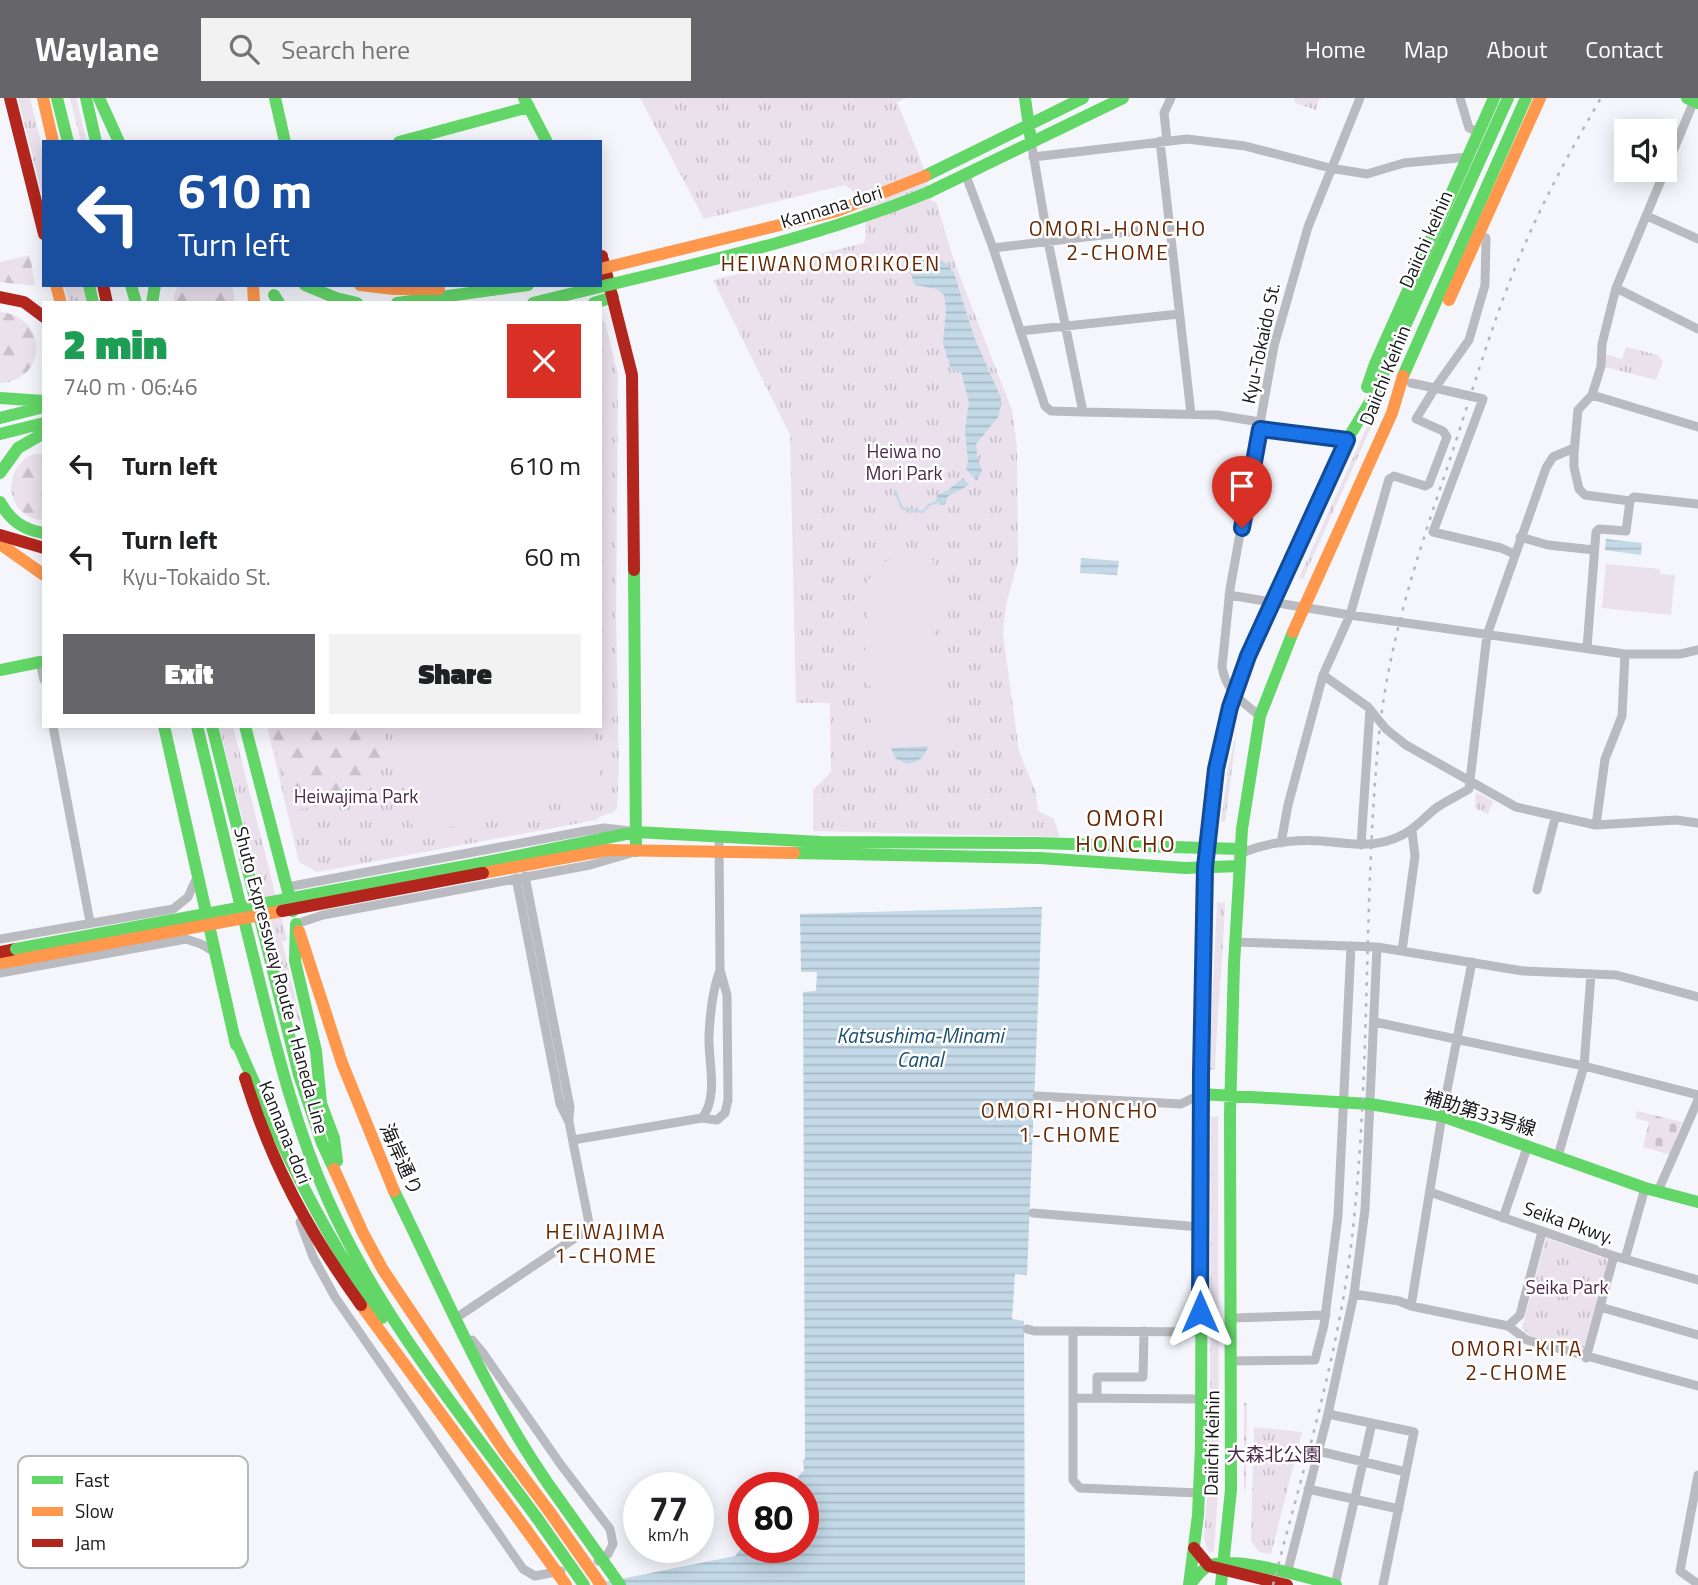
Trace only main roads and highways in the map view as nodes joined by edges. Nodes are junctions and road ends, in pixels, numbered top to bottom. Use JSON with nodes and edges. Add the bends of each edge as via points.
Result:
{"nodes":[{"id":1,"x":10,"y":98,"type":"edge"},
{"id":2,"x":43,"y":98,"type":"edge"},
{"id":3,"x":57,"y":98,"type":"edge"},
{"id":4,"x":86,"y":98,"type":"edge"},
{"id":5,"x":99,"y":98,"type":"edge"},
{"id":6,"x":275,"y":98,"type":"edge"},
{"id":7,"x":1024,"y":98,"type":"edge"},
{"id":8,"x":1083,"y":98,"type":"edge"},
{"id":9,"x":1123,"y":98,"type":"edge"},
{"id":10,"x":1526,"y":98,"type":"edge"},
{"id":11,"x":1540,"y":98,"type":"edge"},
{"id":12,"x":1502,"y":101,"type":"edge"},
{"id":13,"x":526,"y":103,"type":"edge"},
{"id":14,"x":109,"y":120,"type":"junction"},
{"id":15,"x":1030,"y":122,"type":"junction"},
{"id":16,"x":53,"y":140,"type":"edge"},
{"id":17,"x":68,"y":140,"type":"edge"},
{"id":18,"x":96,"y":140,"type":"edge"},
{"id":19,"x":118,"y":140,"type":"edge"},
{"id":20,"x":124,"y":140,"type":"edge"},
{"id":21,"x":285,"y":140,"type":"edge"},
{"id":22,"x":406,"y":140,"type":"edge"},
{"id":23,"x":546,"y":140,"type":"edge"},
{"id":24,"x":1031,"y":141,"type":"junction"},
{"id":25,"x":42,"y":225,"type":"edge"},
{"id":26,"x":602,"y":258,"type":"edge"},
{"id":27,"x":602,"y":261,"type":"edge"},
{"id":28,"x":602,"y":286,"type":"edge"},
{"id":29,"x":309,"y":287,"type":"edge"},
{"id":30,"x":382,"y":287,"type":"edge"},
{"id":31,"x":439,"y":287,"type":"edge"},
{"id":32,"x":513,"y":287,"type":"edge"},
{"id":33,"x":526,"y":287,"type":"edge"},
{"id":34,"x":598,"y":287,"type":"edge"},
{"id":35,"x":0,"y":297,"type":"edge"},
{"id":36,"x":613,"y":297,"type":"junction"},
{"id":37,"x":348,"y":301,"type":"edge"},
{"id":38,"x":412,"y":301,"type":"edge"},
{"id":39,"x":471,"y":301,"type":"edge"},
{"id":40,"x":542,"y":301,"type":"edge"},
{"id":41,"x":600,"y":301,"type":"edge"},
{"id":42,"x":42,"y":315,"type":"edge"},
{"id":43,"x":0,"y":398,"type":"edge"},
{"id":44,"x":39,"y":405,"type":"edge"},
{"id":45,"x":1392,"y":413,"type":"junction"},
{"id":46,"x":0,"y":418,"type":"edge"},
{"id":47,"x":42,"y":429,"type":"edge"},
{"id":48,"x":0,"y":434,"type":"edge"},
{"id":49,"x":1350,"y":435,"type":"junction"},
{"id":50,"x":0,"y":473,"type":"edge"},
{"id":51,"x":0,"y":502,"type":"edge"},
{"id":52,"x":42,"y":532,"type":"edge"},
{"id":53,"x":0,"y":535,"type":"edge"},
{"id":54,"x":0,"y":544,"type":"edge"},
{"id":55,"x":42,"y":547,"type":"edge"},
{"id":56,"x":42,"y":574,"type":"edge"},
{"id":57,"x":42,"y":661,"type":"edge"},
{"id":58,"x":0,"y":670,"type":"edge"},
{"id":59,"x":153,"y":728,"type":"edge"},
{"id":60,"x":164,"y":728,"type":"edge"},
{"id":61,"x":197,"y":728,"type":"edge"},
{"id":62,"x":212,"y":728,"type":"edge"},
{"id":63,"x":246,"y":728,"type":"edge"},
{"id":64,"x":256,"y":728,"type":"edge"},
{"id":65,"x":171,"y":763,"type":"junction"},
{"id":66,"x":267,"y":806,"type":"junction"},
{"id":67,"x":636,"y":832,"type":"junction"},
{"id":68,"x":1207,"y":849,"type":"junction"},
{"id":69,"x":636,"y":851,"type":"junction"},
{"id":70,"x":1239,"y":856,"type":"junction"},
{"id":71,"x":1205,"y":867,"type":"junction"},
{"id":72,"x":483,"y":868,"type":"junction"},
{"id":73,"x":296,"y":924,"type":"junction"},
{"id":74,"x":0,"y":952,"type":"edge"},
{"id":75,"x":17,"y":955,"type":"junction"},
{"id":76,"x":0,"y":963,"type":"edge"},
{"id":77,"x":278,"y":994,"type":"junction"},
{"id":78,"x":234,"y":1036,"type":"junction"},
{"id":79,"x":1201,"y":1094,"type":"junction"},
{"id":80,"x":1230,"y":1095,"type":"junction"},
{"id":81,"x":321,"y":1104,"type":"junction"},
{"id":82,"x":338,"y":1178,"type":"junction"},
{"id":83,"x":1698,"y":1202,"type":"edge"},
{"id":84,"x":456,"y":1357,"type":"dead end"},
{"id":85,"x":429,"y":1369,"type":"junction"},
{"id":86,"x":475,"y":1405,"type":"junction"},
{"id":87,"x":1194,"y":1548,"type":"junction"},
{"id":88,"x":1209,"y":1566,"type":"junction"},
{"id":89,"x":1224,"y":1567,"type":"junction"},
{"id":90,"x":1287,"y":1579,"type":"edge"},
{"id":91,"x":566,"y":1585,"type":"edge"},
{"id":92,"x":584,"y":1585,"type":"edge"},
{"id":93,"x":601,"y":1585,"type":"edge"},
{"id":94,"x":620,"y":1585,"type":"edge"},
{"id":95,"x":1189,"y":1585,"type":"edge"},
{"id":96,"x":1221,"y":1585,"type":"edge"},
{"id":97,"x":1335,"y":1585,"type":"edge"}],
"edges":[{"from":1,"to":25,"type":"main road"},
{"from":2,"to":16,"type":"main road"},
{"from":3,"to":17,"type":"main road"},
{"from":4,"to":18,"type":"main road"},
{"from":5,"to":14,"type":"main road"},
{"from":6,"to":21,"type":"main road"},
{"from":7,"to":15,"type":"main road"},
{"from":8,"to":15,"type":"main road","name":"Kannana dori"},
{"from":9,"to":24,"type":"main road","name":"Kannana dori"},
{"from":10,"to":45,"type":"main road","name":"Daiichi Keihin","via":[[1408,362]]},
{"from":11,"to":45,"type":"main road","via":[[1411,383]]},
{"from":12,"to":49,"type":"main road","name":"Daiichi keihin","via":[[1481,161],[1373,397]]},
{"from":12,"to":49,"type":"main road","via":[[1481,127],[1375,364]]},
{"from":13,"to":22,"type":"main road"},
{"from":13,"to":23,"type":"main road"},
{"from":14,"to":19,"type":"main road"},
{"from":14,"to":20,"type":"main road"},
{"from":15,"to":24,"type":"main road"},
{"from":15,"to":26,"type":"main road","name":"Kannana dori","bridge":true,"via":[[925,176],[837,211]]},
{"from":24,"to":28,"type":"main road","name":"Kannana dori","bridge":true,"via":[[883,211],[820,232]]},
{"from":27,"to":36,"type":"main road"},
{"from":29,"to":37,"type":"main road"},
{"from":30,"to":31,"type":"main road"},
{"from":32,"to":38,"type":"main road"},
{"from":33,"to":39,"type":"main road"},
{"from":34,"to":40,"type":"main road","name":"Kannana dori","bridge":true},
{"from":35,"to":42,"type":"main road","via":[[22,301]]},
{"from":36,"to":41,"type":"main road"},
{"from":36,"to":67,"type":"main road","via":[[632,375]]},
{"from":43,"to":44,"type":"main road"},
{"from":44,"to":46,"type":"main road"},
{"from":45,"to":70,"type":"main road","name":"Daiichi Keihin","via":[[1269,687],[1245,799]]},
{"from":47,"to":48,"type":"main road"},
{"from":47,"to":50,"type":"main road","via":[[10,454]]},
{"from":49,"to":68,"type":"main road","name":"Daiichi Keihin","via":[[1233,695],[1216,769]]},
{"from":51,"to":52,"type":"main road","via":[[21,527]]},
{"from":53,"to":55,"type":"main road"},
{"from":54,"to":56,"type":"main road"},
{"from":57,"to":58,"type":"main road"},
{"from":59,"to":65,"type":"main road"},
{"from":60,"to":65,"type":"main road","name":"Kannana-dori"},
{"from":61,"to":85,"type":"main road","name":"Shuto Expressway Route 1 Haneda Line","via":[[285,1080],[307,1149],[349,1244]]},
{"from":62,"to":77,"type":"main road","name":"Shuto Expressway Route 1 Haneda Line"},
{"from":63,"to":66,"type":"main road"},
{"from":64,"to":66,"type":"main road"},
{"from":65,"to":78,"type":"main road","name":"Kannana-dori"},
{"from":66,"to":73,"type":"main road","name":"海岸通り"},
{"from":67,"to":68,"type":"main road","via":[[820,842]]},
{"from":67,"to":69,"type":"main road"},
{"from":67,"to":72,"type":"main road"},
{"from":68,"to":70,"type":"main road"},
{"from":68,"to":71,"type":"main road","name":"Daiichi Keihin"},
{"from":69,"to":71,"type":"main road","via":[[1040,858]]},
{"from":69,"to":72,"type":"main road","via":[[607,850]]},
{"from":70,"to":71,"type":"main road"},
{"from":70,"to":80,"type":"main road","name":"Daiichi Keihin"},
{"from":71,"to":79,"type":"main road","name":"Daiichi Keihin"},
{"from":72,"to":75,"type":"main road","bridge":true},
{"from":73,"to":81,"type":"main road","via":[[295,961],[316,1051]]},
{"from":73,"to":94,"type":"main road","name":"海岸通り","bridge":true,"via":[[388,1178],[490,1388],[527,1454]]},
{"from":74,"to":75,"type":"main road"},
{"from":75,"to":76,"type":"main road"},
{"from":77,"to":81,"type":"main road"},
{"from":77,"to":82,"type":"main road","name":"Shuto Expressway Route 1 Haneda Line","via":[[299,1075]]},
{"from":78,"to":85,"type":"main road","via":[[281,1148],[318,1221],[365,1295],[412,1357]]},
{"from":78,"to":91,"type":"main road","name":"Kannana-dori","bridge":true,"via":[[276,1168],[319,1246],[364,1314]]},
{"from":79,"to":80,"type":"main road","name":"補助第33号線"},
{"from":79,"to":87,"type":"main road","name":"Daiichi Keihin","via":[[1201,1399]]},
{"from":80,"to":83,"type":"main road","name":"補助第33号線","via":[[1370,1104],[1441,1116]]},
{"from":80,"to":89,"type":"main road","name":"Daiichi Keihin","via":[[1231,1490]]},
{"from":81,"to":82,"type":"main road","via":[[334,1138]]},
{"from":82,"to":86,"type":"main road","name":"Shuto Expressway Route 1 Haneda Line","via":[[383,1270]]},
{"from":84,"to":86,"type":"main road"},
{"from":85,"to":92,"type":"main road","name":"Shuto Expressway Route 1 Haneda Line","bridge":true},
{"from":86,"to":93,"type":"main road","name":"Shuto Expressway Route 1 Haneda Line","bridge":true},
{"from":87,"to":88,"type":"main road"},
{"from":87,"to":95,"type":"main road","name":"Daiichi Keihin"},
{"from":88,"to":89,"type":"main road"},
{"from":88,"to":95,"type":"main road"},
{"from":89,"to":90,"type":"main road","via":[[1258,1567]]},
{"from":89,"to":96,"type":"main road","name":"Daiichi Keihin"},
{"from":90,"to":97,"type":"main road"}]}
